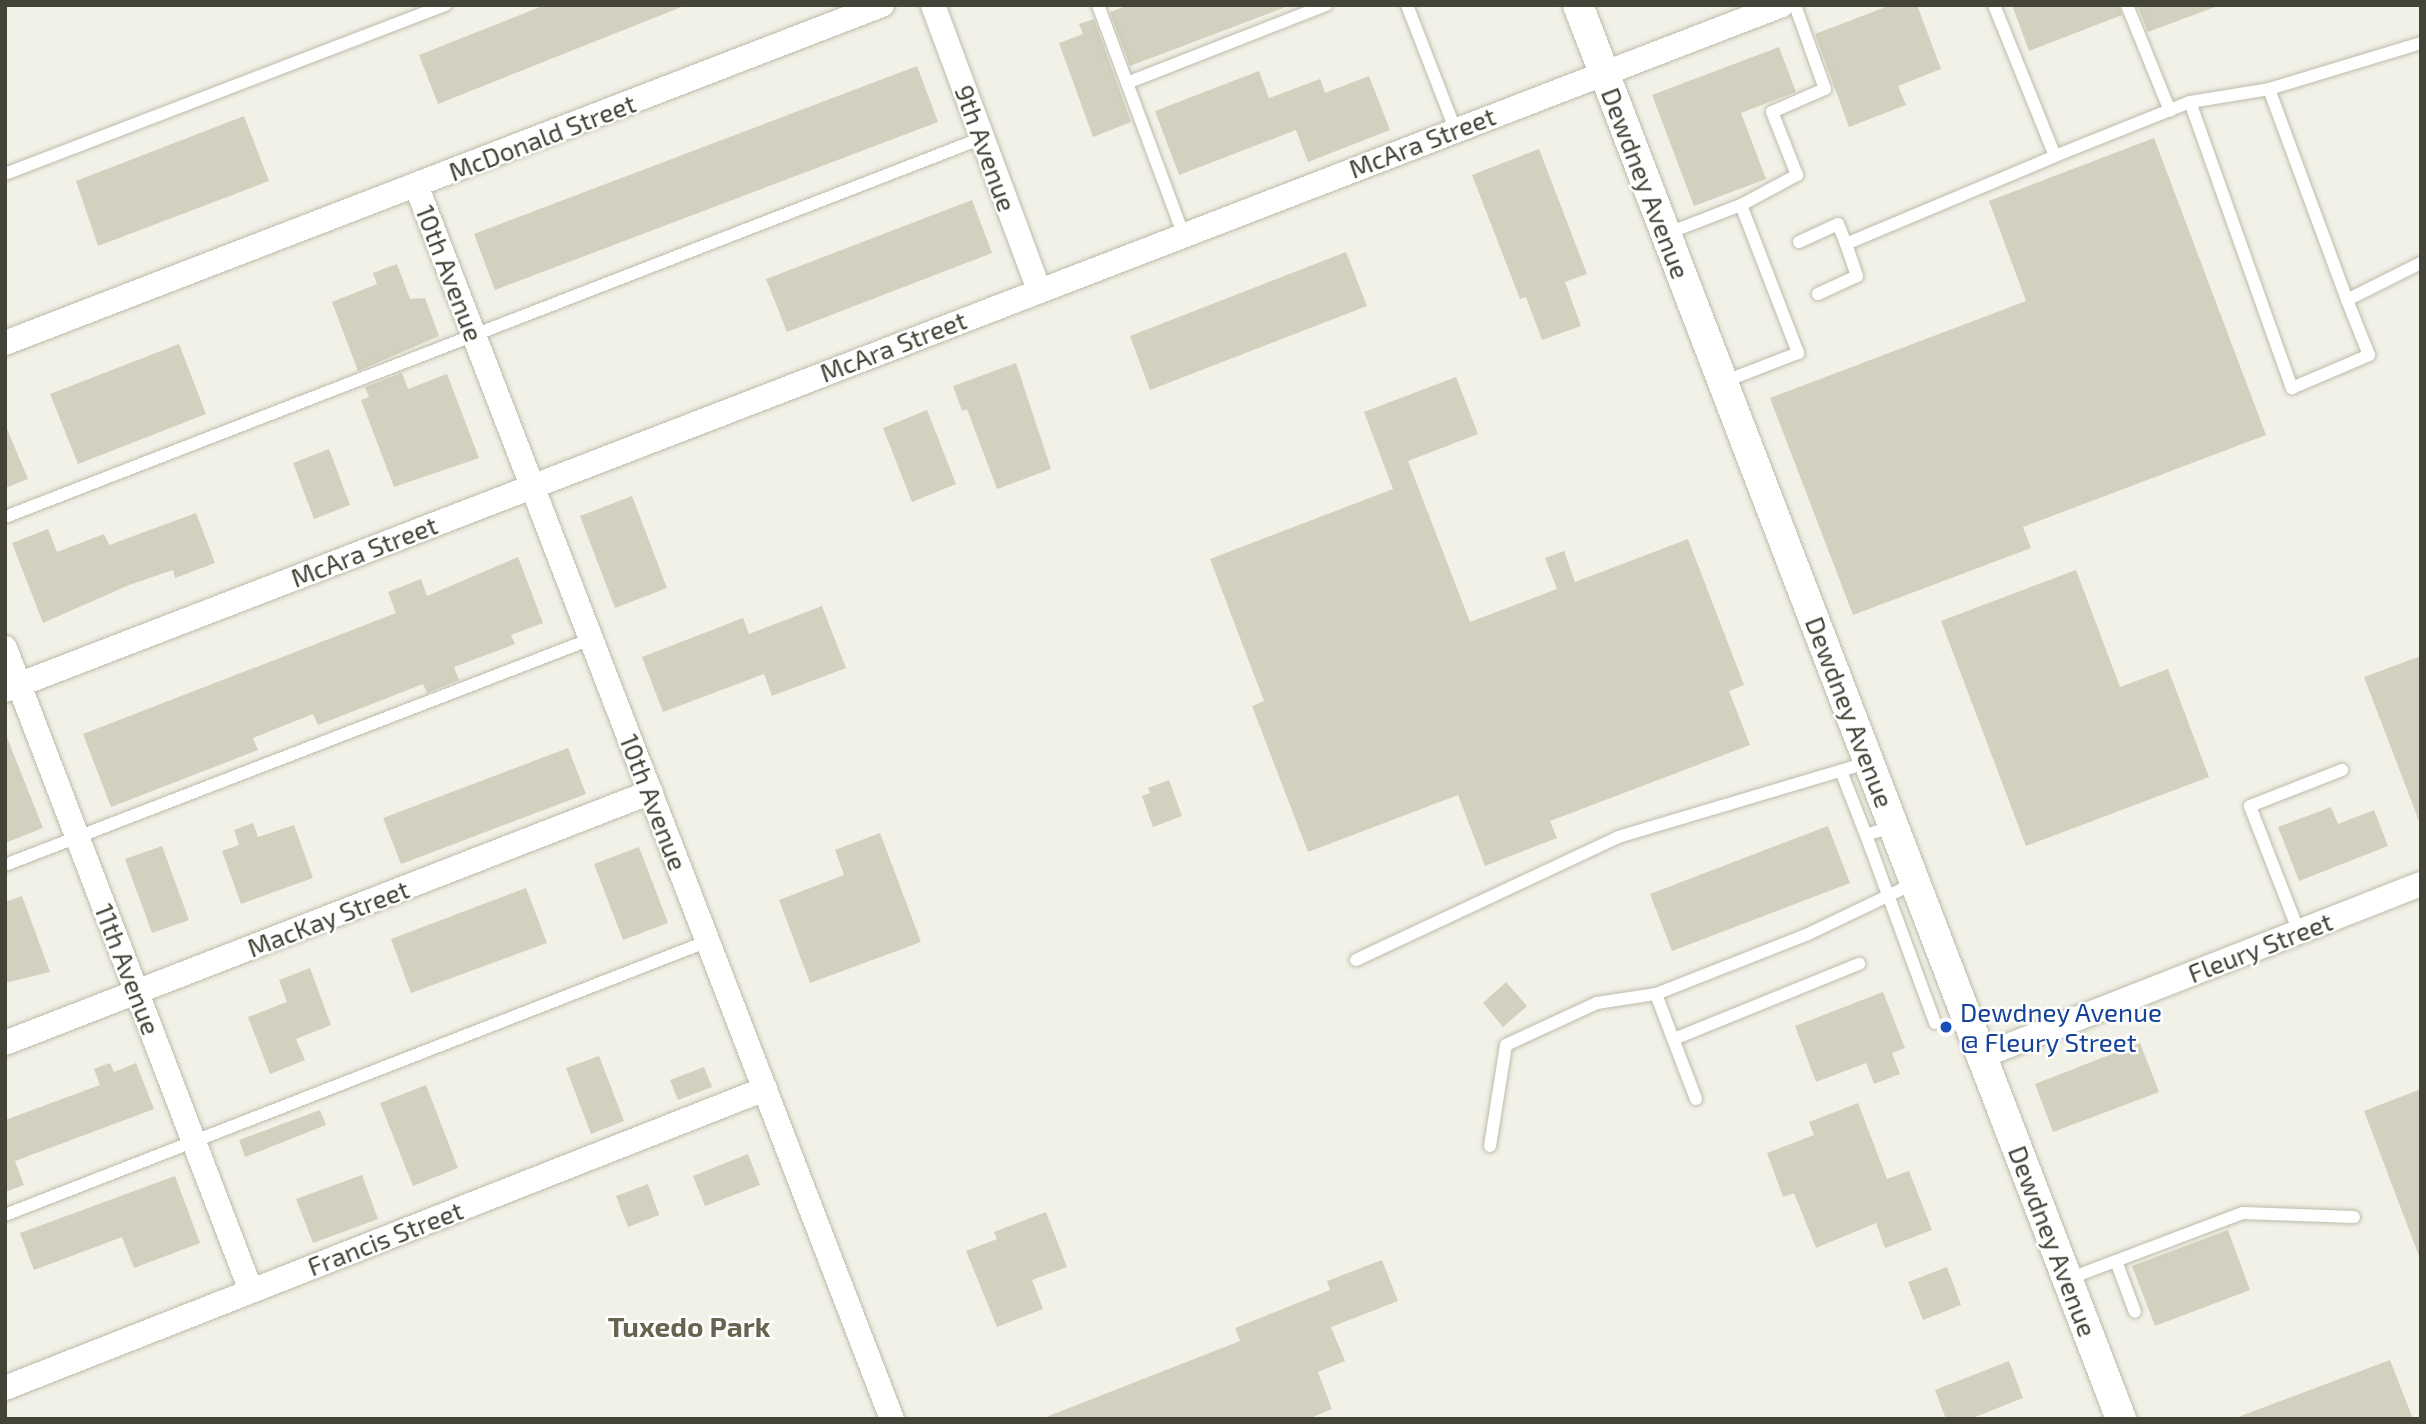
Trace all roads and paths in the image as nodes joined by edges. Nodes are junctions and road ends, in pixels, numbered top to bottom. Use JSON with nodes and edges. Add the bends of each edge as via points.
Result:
{"nodes":[{"id":1,"x":446,"y":5,"type":"edge"},
{"id":2,"x":882,"y":5,"type":"edge"},
{"id":3,"x":933,"y":5,"type":"edge"},
{"id":4,"x":1098,"y":5,"type":"edge"},
{"id":5,"x":1326,"y":5,"type":"edge"},
{"id":6,"x":1407,"y":5,"type":"edge"},
{"id":7,"x":1578,"y":5,"type":"edge"},
{"id":8,"x":1782,"y":5,"type":"edge"},
{"id":9,"x":1795,"y":5,"type":"edge"},
{"id":10,"x":1993,"y":5,"type":"edge"},
{"id":11,"x":2127,"y":5,"type":"edge"},
{"id":12,"x":1757,"y":10,"type":"edge"},
{"id":13,"x":2421,"y":43,"type":"edge"},
{"id":14,"x":1604,"y":71,"type":"junction"},
{"id":15,"x":1127,"y":83,"type":"junction"},
{"id":16,"x":2269,"y":89,"type":"junction"},
{"id":17,"x":2190,"y":103,"type":"junction"},
{"id":18,"x":2170,"y":111,"type":"junction"},
{"id":19,"x":1455,"y":129,"type":"junction"},
{"id":20,"x":982,"y":138,"type":"junction"},
{"id":21,"x":2055,"y":156,"type":"junction"},
{"id":22,"x":5,"y":174,"type":"edge"},
{"id":23,"x":416,"y":185,"type":"junction"},
{"id":24,"x":1741,"y":205,"type":"junction"},
{"id":25,"x":1183,"y":234,"type":"junction"},
{"id":26,"x":1666,"y":234,"type":"junction"},
{"id":27,"x":1799,"y":242,"type":"dead end"},
{"id":28,"x":1846,"y":244,"type":"junction"},
{"id":29,"x":2421,"y":263,"type":"edge"},
{"id":30,"x":1039,"y":290,"type":"junction"},
{"id":31,"x":1818,"y":293,"type":"dead end"},
{"id":32,"x":2347,"y":300,"type":"junction"},
{"id":33,"x":472,"y":334,"type":"junction"},
{"id":34,"x":5,"y":343,"type":"edge"},
{"id":35,"x":1723,"y":382,"type":"junction"},
{"id":36,"x":532,"y":486,"type":"junction"},
{"id":37,"x":5,"y":517,"type":"edge"},
{"id":38,"x":592,"y":639,"type":"junction"},
{"id":39,"x":5,"y":648,"type":"edge"},
{"id":40,"x":12,"y":687,"type":"edge"},
{"id":41,"x":1869,"y":762,"type":"junction"},
{"id":42,"x":1841,"y":771,"type":"junction"},
{"id":43,"x":2342,"y":771,"type":"dead end"},
{"id":44,"x":651,"y":792,"type":"junction"},
{"id":45,"x":1880,"y":830,"type":"junction"},
{"id":46,"x":78,"y":837,"type":"junction"},
{"id":47,"x":5,"y":865,"type":"edge"},
{"id":48,"x":1915,"y":883,"type":"junction"},
{"id":49,"x":2421,"y":884,"type":"edge"},
{"id":50,"x":1887,"y":893,"type":"junction"},
{"id":51,"x":2298,"y":932,"type":"junction"},
{"id":52,"x":708,"y":941,"type":"junction"},
{"id":53,"x":1356,"y":960,"type":"dead end"},
{"id":54,"x":1859,"y":964,"type":"dead end"},
{"id":55,"x":137,"y":992,"type":"junction"},
{"id":56,"x":1656,"y":994,"type":"junction"},
{"id":57,"x":1935,"y":1023,"type":"dead end"},
{"id":58,"x":1674,"y":1039,"type":"junction"},
{"id":59,"x":5,"y":1043,"type":"edge"},
{"id":60,"x":1982,"y":1056,"type":"junction"},
{"id":61,"x":765,"y":1089,"type":"junction"},
{"id":62,"x":1696,"y":1098,"type":"dead end"},
{"id":63,"x":194,"y":1143,"type":"junction"},
{"id":64,"x":1490,"y":1146,"type":"dead end"},
{"id":65,"x":5,"y":1215,"type":"edge"},
{"id":66,"x":2354,"y":1217,"type":"dead end"},
{"id":67,"x":2116,"y":1261,"type":"junction"},
{"id":68,"x":2068,"y":1279,"type":"junction"},
{"id":69,"x":251,"y":1291,"type":"junction"},
{"id":70,"x":2135,"y":1311,"type":"dead end"},
{"id":71,"x":5,"y":1388,"type":"edge"},
{"id":72,"x":892,"y":1419,"type":"edge"},
{"id":73,"x":2121,"y":1419,"type":"edge"}],
"edges":[{"from":1,"to":22,"type":"lane"},
{"from":2,"to":23,"type":"street","name":"McDonald Street"},
{"from":3,"to":20,"type":"street","name":"9th Avenue"},
{"from":4,"to":15,"type":"lane"},
{"from":5,"to":15,"type":"lane"},
{"from":6,"to":19,"type":"lane"},
{"from":7,"to":14,"type":"street","name":"Dewdney Avenue"},
{"from":8,"to":12,"type":"street","name":"McAra Street"},
{"from":9,"to":24,"type":"lane","via":[[1825,89],[1772,112],[1797,174]]},
{"from":10,"to":21,"type":"lane"},
{"from":11,"to":18,"type":"lane"},
{"from":12,"to":14,"type":"street","name":"McAra Street"},
{"from":13,"to":16,"type":"lane"},
{"from":14,"to":19,"type":"street","name":"McAra Street"},
{"from":14,"to":26,"type":"street","name":"Dewdney Avenue"},
{"from":15,"to":25,"type":"lane"},
{"from":16,"to":17,"type":"lane"},
{"from":16,"to":32,"type":"lane"},
{"from":17,"to":18,"type":"lane"},
{"from":17,"to":32,"type":"lane","via":[[2292,388],[2369,355]]},
{"from":18,"to":21,"type":"lane"},
{"from":19,"to":25,"type":"street","name":"McAra Street"},
{"from":20,"to":30,"type":"street","name":"9th Avenue"},
{"from":20,"to":33,"type":"lane"},
{"from":21,"to":28,"type":"lane"},
{"from":23,"to":33,"type":"street","name":"10th Avenue"},
{"from":23,"to":34,"type":"street","name":"McDonald Street"},
{"from":24,"to":26,"type":"lane"},
{"from":24,"to":35,"type":"lane","via":[[1798,354]]},
{"from":25,"to":30,"type":"street","name":"McAra Street"},
{"from":26,"to":35,"type":"street","name":"Dewdney Avenue"},
{"from":27,"to":28,"type":"lane","via":[[1838,224]]},
{"from":28,"to":31,"type":"lane","via":[[1857,276]]},
{"from":29,"to":32,"type":"lane"},
{"from":30,"to":36,"type":"street","name":"McAra Street"},
{"from":33,"to":36,"type":"street","name":"10th Avenue"},
{"from":33,"to":37,"type":"lane"},
{"from":35,"to":41,"type":"street","name":"Dewdney Avenue"},
{"from":36,"to":38,"type":"street","name":"10th Avenue"},
{"from":36,"to":40,"type":"street","name":"McAra Street"},
{"from":38,"to":44,"type":"street","name":"10th Avenue"},
{"from":38,"to":46,"type":"lane"},
{"from":39,"to":40,"type":"street","name":"11th Avenue"},
{"from":40,"to":46,"type":"street","name":"11th Avenue"},
{"from":41,"to":42,"type":"lane"},
{"from":41,"to":45,"type":"street","name":"Dewdney Avenue"},
{"from":42,"to":45,"type":"lane"},
{"from":42,"to":53,"type":"lane","via":[[1618,837]]},
{"from":43,"to":51,"type":"lane","via":[[2250,806]]},
{"from":44,"to":52,"type":"street","name":"10th Avenue"},
{"from":44,"to":55,"type":"street","name":"MacKay Street"},
{"from":45,"to":48,"type":"street","name":"Dewdney Avenue"},
{"from":45,"to":50,"type":"lane"},
{"from":46,"to":47,"type":"lane"},
{"from":46,"to":55,"type":"street","name":"11th Avenue"},
{"from":48,"to":50,"type":"lane"},
{"from":48,"to":60,"type":"street","name":"Dewdney Avenue"},
{"from":49,"to":51,"type":"street","name":"Fleury Street"},
{"from":50,"to":56,"type":"lane","via":[[1808,934]]},
{"from":50,"to":57,"type":"lane"},
{"from":51,"to":60,"type":"street","name":"Fleury Street"},
{"from":52,"to":61,"type":"street","name":"10th Avenue"},
{"from":52,"to":63,"type":"lane"},
{"from":54,"to":58,"type":"lane"},
{"from":55,"to":59,"type":"street","name":"MacKay Street"},
{"from":55,"to":63,"type":"street","name":"11th Avenue"},
{"from":56,"to":58,"type":"lane"},
{"from":56,"to":64,"type":"lane","via":[[1597,1003],[1506,1045]]},
{"from":58,"to":62,"type":"lane"},
{"from":60,"to":68,"type":"street","name":"Dewdney Avenue"},
{"from":61,"to":69,"type":"street","name":"Francis Street"},
{"from":61,"to":72,"type":"street","name":"10th Avenue"},
{"from":63,"to":65,"type":"lane"},
{"from":63,"to":69,"type":"street","name":"11th Avenue"},
{"from":66,"to":67,"type":"lane","via":[[2243,1213]]},
{"from":67,"to":68,"type":"lane"},
{"from":67,"to":70,"type":"lane"},
{"from":68,"to":73,"type":"street","name":"Dewdney Avenue"},
{"from":69,"to":71,"type":"street","name":"Francis Street"}]}
